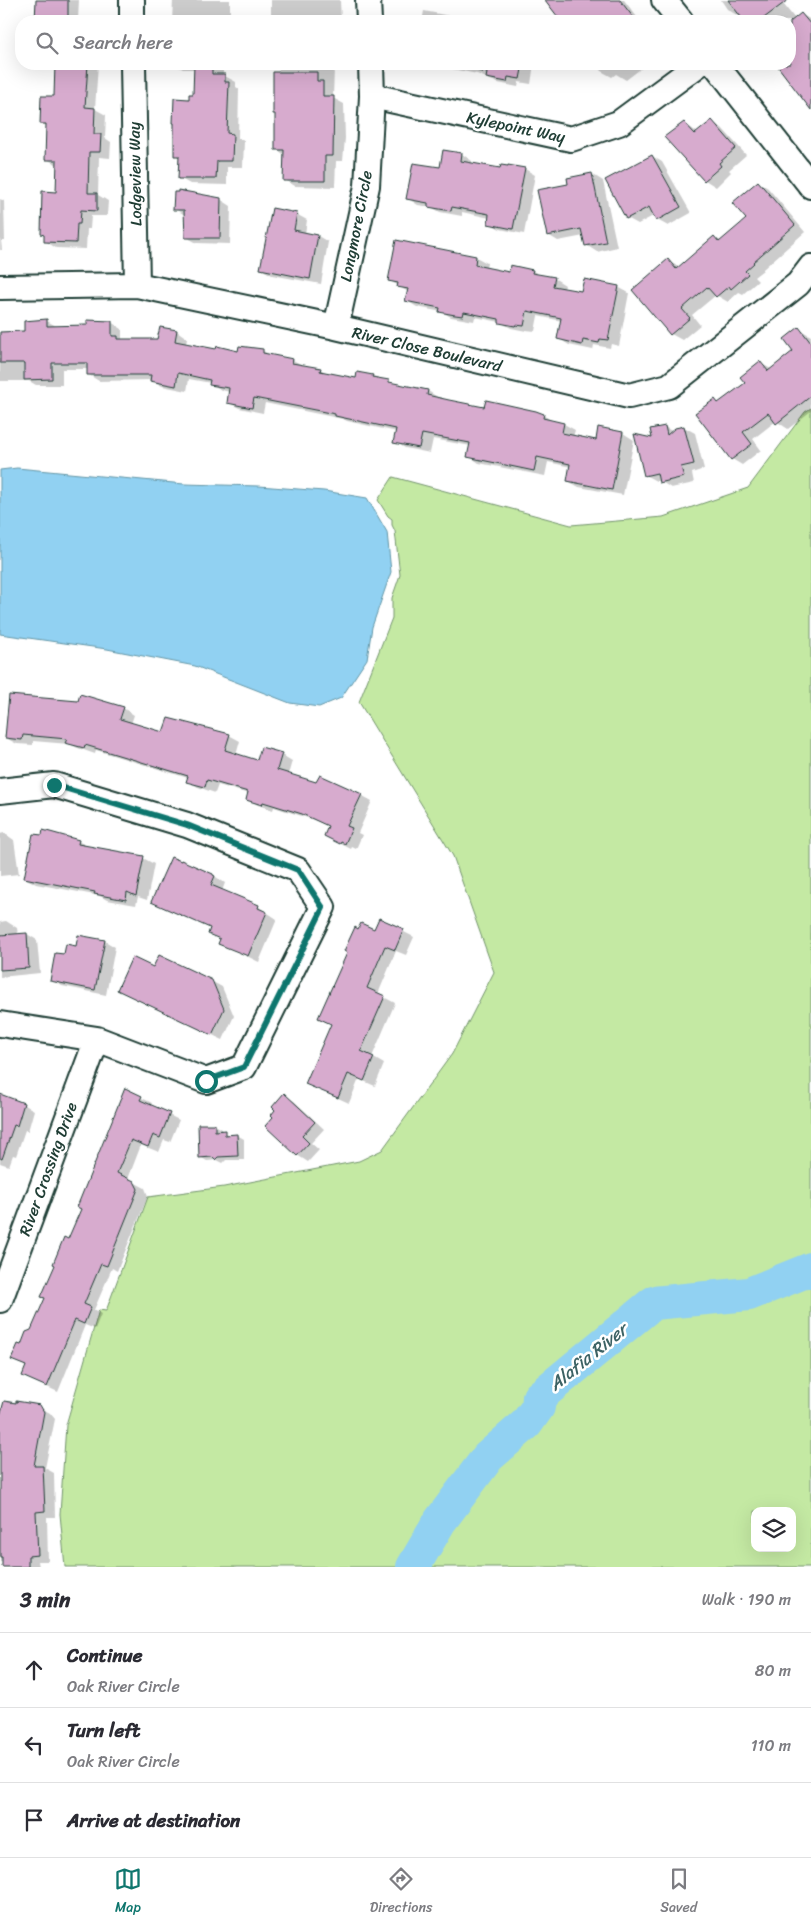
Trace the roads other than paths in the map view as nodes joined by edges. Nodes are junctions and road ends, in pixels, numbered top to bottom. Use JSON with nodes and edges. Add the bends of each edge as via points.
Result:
{"nodes":[{"id":1,"x":132,"y":0,"type":"edge"},
{"id":2,"x":368,"y":0,"type":"edge"},
{"id":3,"x":664,"y":0,"type":"edge"},
{"id":4,"x":132,"y":15,"type":"edge"},
{"id":5,"x":368,"y":15,"type":"edge"},
{"id":6,"x":676,"y":15,"type":"edge"},
{"id":7,"x":133,"y":70,"type":"edge"},
{"id":8,"x":370,"y":70,"type":"edge"},
{"id":9,"x":691,"y":70,"type":"edge"},
{"id":10,"x":720,"y":70,"type":"edge"},
{"id":11,"x":372,"y":96,"type":"junction"},
{"id":12,"x":811,"y":186,"type":"edge"},
{"id":13,"x":811,"y":267,"type":"edge"},
{"id":14,"x":137,"y":285,"type":"junction"},
{"id":15,"x":0,"y":287,"type":"edge"},
{"id":16,"x":336,"y":327,"type":"junction"},
{"id":17,"x":0,"y":791,"type":"edge"},
{"id":18,"x":0,"y":1024,"type":"edge"},
{"id":19,"x":97,"y":1039,"type":"junction"},
{"id":20,"x":0,"y":1300,"type":"edge"}],
"edges":[{"from":1,"to":4,"type":"street"},
{"from":2,"to":5,"type":"street"},
{"from":3,"to":6,"type":"street"},
{"from":7,"to":14,"type":"street","name":"Lodgeview Way"},
{"from":8,"to":11,"type":"street","name":"Longmore Circle"},
{"from":9,"to":11,"type":"street","name":"Kylepoint Way","via":[[619,123],[571,139]]},
{"from":10,"to":12,"type":"street"},
{"from":11,"to":16,"type":"street","name":"Longmore Circle","via":[[367,186]]},
{"from":13,"to":16,"type":"street","name":"River Close Boulevard","via":[[798,284],[669,386],[629,396]]},
{"from":14,"to":15,"type":"street","name":"River Close Boulevard"},
{"from":14,"to":16,"type":"street","name":"River Close Boulevard"},
{"from":17,"to":19,"type":"street","via":[[54,785],[187,825],[298,870],[323,908],[244,1067],[206,1081]]},
{"from":18,"to":19,"type":"street"},
{"from":19,"to":20,"type":"street","name":"River Crossing Drive"}]}
